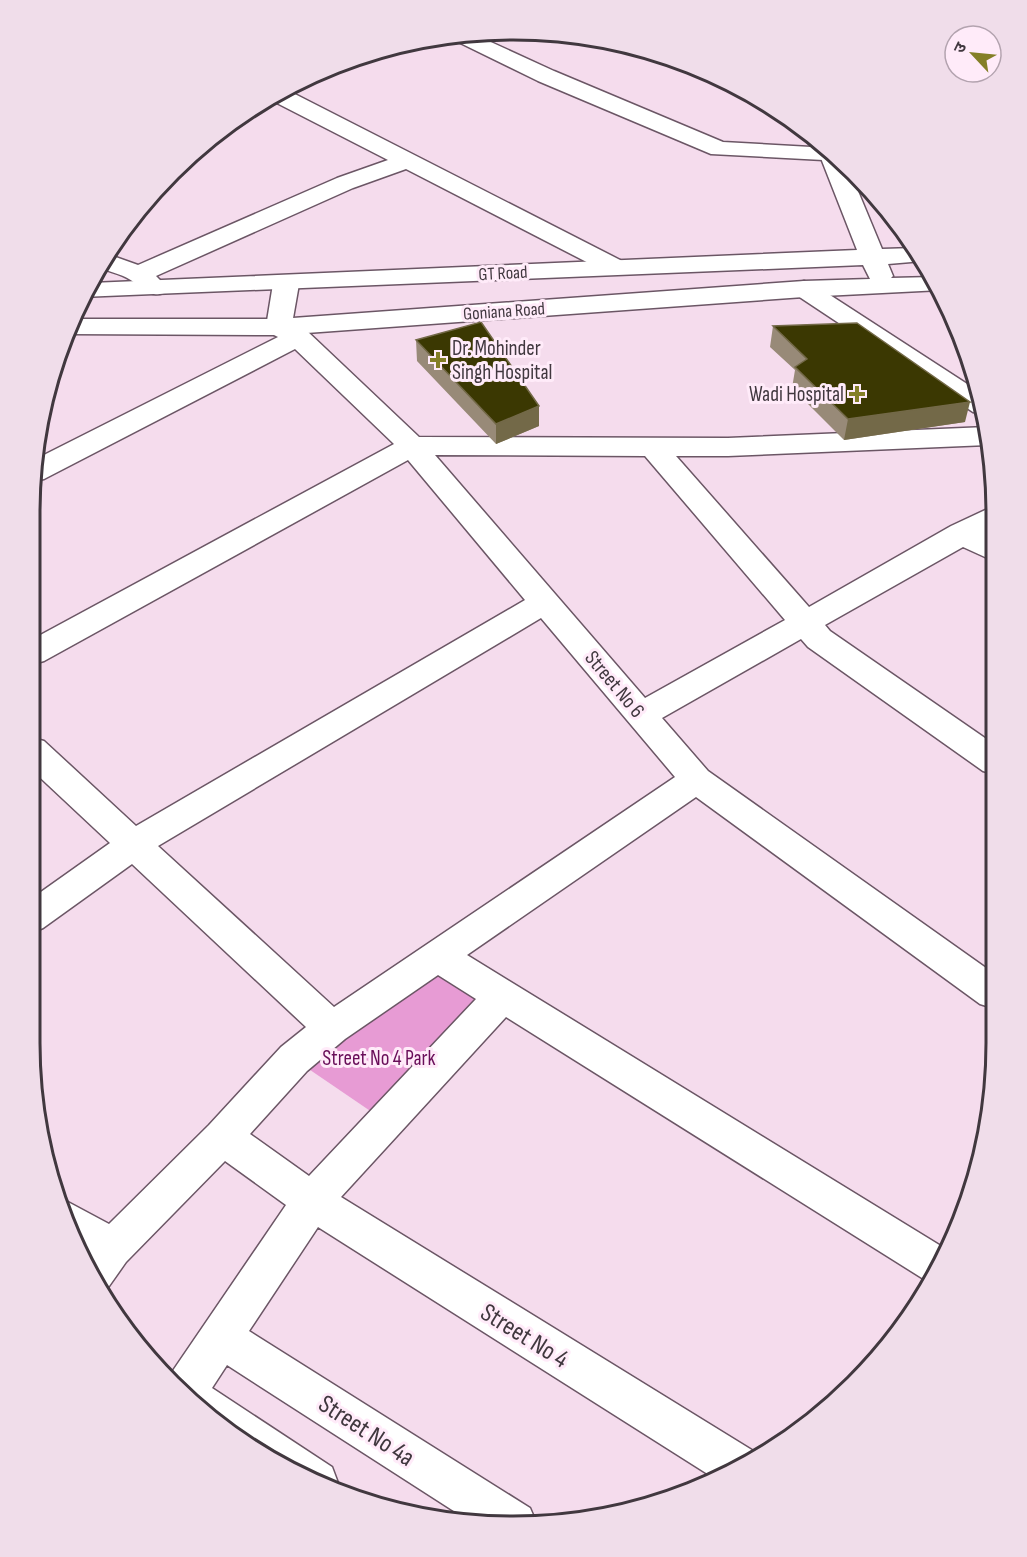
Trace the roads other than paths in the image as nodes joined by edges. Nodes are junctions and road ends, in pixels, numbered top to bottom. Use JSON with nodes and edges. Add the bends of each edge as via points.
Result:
{"nodes":[{"id":1,"x":475,"y":43,"type":"edge"},
{"id":2,"x":286,"y":99,"type":"edge"},
{"id":3,"x":818,"y":152,"type":"edge"},
{"id":4,"x":407,"y":161,"type":"junction"},
{"id":5,"x":840,"y":172,"type":"edge"},
{"id":6,"x":910,"y":255,"type":"edge"},
{"id":7,"x":871,"y":256,"type":"junction"},
{"id":8,"x":112,"y":264,"type":"edge"},
{"id":9,"x":615,"y":267,"type":"junction"},
{"id":10,"x":147,"y":281,"type":"junction"},
{"id":11,"x":286,"y":284,"type":"junction"},
{"id":12,"x":927,"y":284,"type":"edge"},
{"id":13,"x":885,"y":286,"type":"junction"},
{"id":14,"x":97,"y":289,"type":"edge"},
{"id":15,"x":804,"y":289,"type":"junction"},
{"id":16,"x":79,"y":327,"type":"edge"},
{"id":17,"x":288,"y":332,"type":"junction"},
{"id":18,"x":972,"y":399,"type":"edge"},
{"id":19,"x":979,"y":436,"type":"edge"},
{"id":20,"x":411,"y":446,"type":"junction"},
{"id":21,"x":652,"y":446,"type":"junction"},
{"id":22,"x":44,"y":467,"type":"edge"},
{"id":23,"x":986,"y":520,"type":"edge"},
{"id":24,"x":961,"y":533,"type":"junction"},
{"id":25,"x":986,"y":547,"type":"edge"},
{"id":26,"x":545,"y":602,"type":"junction"},
{"id":27,"x":803,"y":622,"type":"junction"},
{"id":28,"x":40,"y":649,"type":"edge"},
{"id":29,"x":641,"y":715,"type":"junction"},
{"id":30,"x":986,"y":756,"type":"edge"},
{"id":31,"x":40,"y":757,"type":"edge"},
{"id":32,"x":696,"y":780,"type":"junction"},
{"id":33,"x":134,"y":844,"type":"junction"},
{"id":34,"x":40,"y":912,"type":"edge"},
{"id":35,"x":438,"y":956,"type":"junction"},
{"id":36,"x":986,"y":988,"type":"edge"},
{"id":37,"x":502,"y":996,"type":"junction"},
{"id":38,"x":332,"y":1028,"type":"junction"},
{"id":39,"x":223,"y":1137,"type":"junction"},
{"id":40,"x":312,"y":1201,"type":"junction"},
{"id":41,"x":84,"y":1241,"type":"edge"},
{"id":42,"x":102,"y":1262,"type":"edge"},
{"id":43,"x":932,"y":1263,"type":"edge"},
{"id":44,"x":220,"y":1336,"type":"junction"},
{"id":45,"x":188,"y":1386,"type":"edge"},
{"id":46,"x":731,"y":1463,"type":"edge"},
{"id":47,"x":501,"y":1516,"type":"edge"}],
"edges":[{"from":1,"to":3,"type":"street","via":[[719,149]]},
{"from":2,"to":4,"type":"street"},
{"from":4,"to":9,"type":"street"},
{"from":4,"to":10,"type":"street","via":[[345,183]]},
{"from":5,"to":7,"type":"street"},
{"from":6,"to":7,"type":"street","name":"GT Road"},
{"from":7,"to":9,"type":"street","name":"GT Road"},
{"from":7,"to":13,"type":"street"},
{"from":8,"to":10,"type":"street"},
{"from":9,"to":11,"type":"street","name":"GT Road"},
{"from":10,"to":11,"type":"street","name":"GT Road"},
{"from":10,"to":14,"type":"street","name":"GT Road"},
{"from":11,"to":17,"type":"street"},
{"from":12,"to":13,"type":"street","name":"Goniana Road"},
{"from":13,"to":15,"type":"street","name":"Goniana Road"},
{"from":15,"to":17,"type":"street","name":"Goniana Road"},
{"from":15,"to":18,"type":"street"},
{"from":16,"to":17,"type":"street","name":"Goniana Road"},
{"from":17,"to":20,"type":"street","name":"Street No 6"},
{"from":17,"to":22,"type":"street"},
{"from":19,"to":21,"type":"street","via":[[728,447]]},
{"from":20,"to":21,"type":"street"},
{"from":20,"to":26,"type":"street","name":"Street No 6"},
{"from":20,"to":28,"type":"street"},
{"from":21,"to":27,"type":"street"},
{"from":23,"to":24,"type":"street"},
{"from":24,"to":25,"type":"street"},
{"from":24,"to":27,"type":"street"},
{"from":26,"to":29,"type":"street","name":"Street No 6"},
{"from":26,"to":33,"type":"street"},
{"from":27,"to":29,"type":"street"},
{"from":27,"to":30,"type":"street","via":[[819,639]]},
{"from":29,"to":32,"type":"street","name":"Street No 6"},
{"from":31,"to":33,"type":"street"},
{"from":32,"to":35,"type":"street"},
{"from":32,"to":36,"type":"street","name":"Street No 6"},
{"from":33,"to":34,"type":"street"},
{"from":33,"to":38,"type":"street"},
{"from":35,"to":37,"type":"street"},
{"from":35,"to":38,"type":"street"},
{"from":37,"to":40,"type":"street"},
{"from":37,"to":43,"type":"street"},
{"from":38,"to":39,"type":"street","via":[[294,1059]]},
{"from":39,"to":40,"type":"street","name":"Street No 4"},
{"from":39,"to":42,"type":"street"},
{"from":40,"to":44,"type":"street"},
{"from":40,"to":46,"type":"street","name":"Street No 4"},
{"from":41,"to":42,"type":"street"},
{"from":44,"to":45,"type":"street"},
{"from":44,"to":47,"type":"street","name":"Street No 4a"}]}
